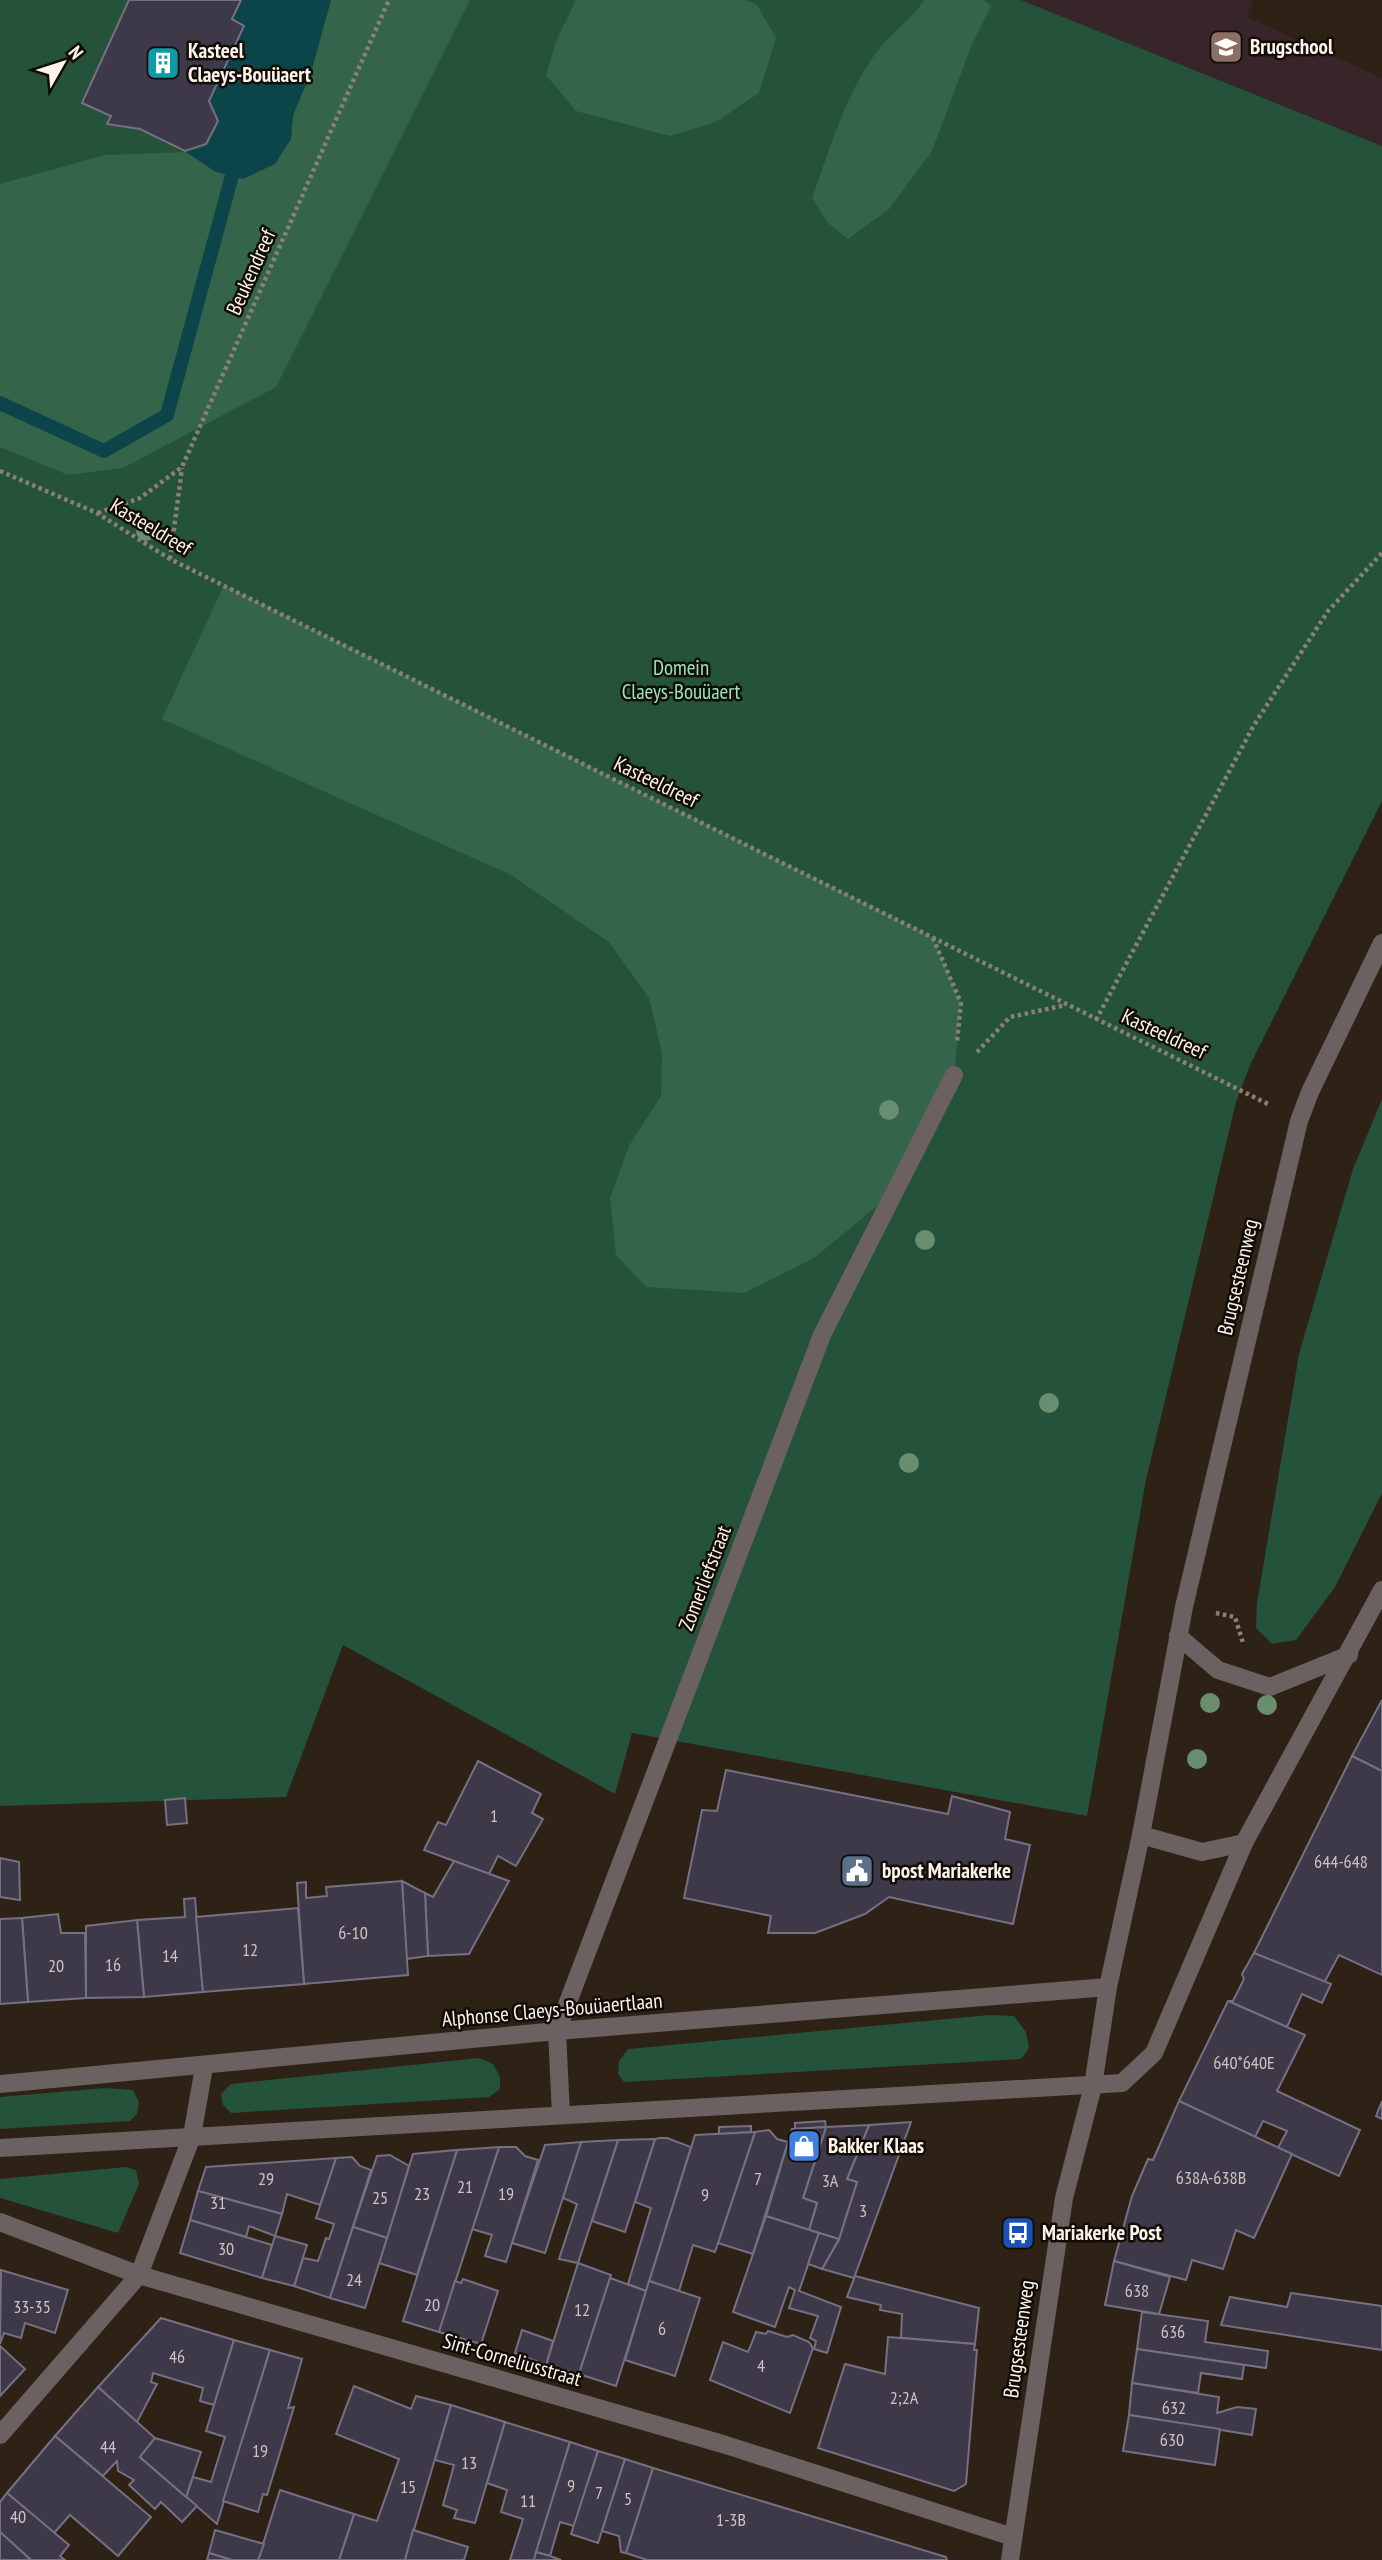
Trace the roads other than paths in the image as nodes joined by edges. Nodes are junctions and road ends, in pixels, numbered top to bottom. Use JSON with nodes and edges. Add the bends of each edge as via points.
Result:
{"nodes":[{"id":1,"x":1382,"y":943,"type":"edge"},
{"id":2,"x":954,"y":1075,"type":"road end"},
{"id":3,"x":1382,"y":1590,"type":"edge"},
{"id":4,"x":1178,"y":1636,"type":"junction"},
{"id":5,"x":1349,"y":1655,"type":"junction"},
{"id":6,"x":1141,"y":1835,"type":"junction"},
{"id":7,"x":1244,"y":1843,"type":"junction"},
{"id":8,"x":1108,"y":1987,"type":"junction"},
{"id":9,"x":558,"y":2031,"type":"junction"},
{"id":10,"x":204,"y":2067,"type":"junction"},
{"id":11,"x":0,"y":2084,"type":"edge"},
{"id":12,"x":1093,"y":2086,"type":"junction"},
{"id":13,"x":561,"y":2114,"type":"junction"},
{"id":14,"x":192,"y":2136,"type":"junction"},
{"id":15,"x":0,"y":2148,"type":"edge"},
{"id":16,"x":0,"y":2222,"type":"edge"},
{"id":17,"x":139,"y":2275,"type":"junction"},
{"id":18,"x":0,"y":2435,"type":"edge"},
{"id":19,"x":1013,"y":2537,"type":"junction"},
{"id":20,"x":1010,"y":2560,"type":"edge"}],
"edges":[{"from":1,"to":4,"type":"street","name":"Brugsesteenweg","via":[[1299,1121]]},
{"from":2,"to":9,"type":"street","name":"Zomerliefstraat","via":[[822,1335]]},
{"from":3,"to":5,"type":"street"},
{"from":4,"to":5,"type":"street","via":[[1218,1670],[1270,1687]]},
{"from":4,"to":6,"type":"street","name":"Brugsesteenweg"},
{"from":5,"to":7,"type":"street"},
{"from":6,"to":7,"type":"street","via":[[1202,1852]]},
{"from":6,"to":8,"type":"street","name":"Brugsesteenweg"},
{"from":7,"to":12,"type":"street","via":[[1154,2053],[1122,2083]]},
{"from":8,"to":9,"type":"street","name":"Alphonse Claeys-Bouüaertlaan"},
{"from":8,"to":12,"type":"street","name":"Brugsesteenweg"},
{"from":9,"to":10,"type":"street","name":"Alphonse Claeys-Bouüaertlaan"},
{"from":9,"to":13,"type":"street","name":"Zomerliefstraat"},
{"from":10,"to":11,"type":"street","name":"Alphonse Claeys-Bouüaertlaan"},
{"from":10,"to":14,"type":"street"},
{"from":12,"to":13,"type":"street"},
{"from":12,"to":19,"type":"street","name":"Brugsesteenweg","via":[[1056,2241]]},
{"from":13,"to":14,"type":"street"},
{"from":14,"to":15,"type":"street"},
{"from":14,"to":17,"type":"street"},
{"from":16,"to":17,"type":"street","name":"Sint-Corneliusstraat"},
{"from":17,"to":18,"type":"street"},
{"from":17,"to":19,"type":"street","name":"Sint-Corneliusstraat","via":[[726,2445]]},
{"from":19,"to":20,"type":"street","name":"Brugsesteenweg"}]}
